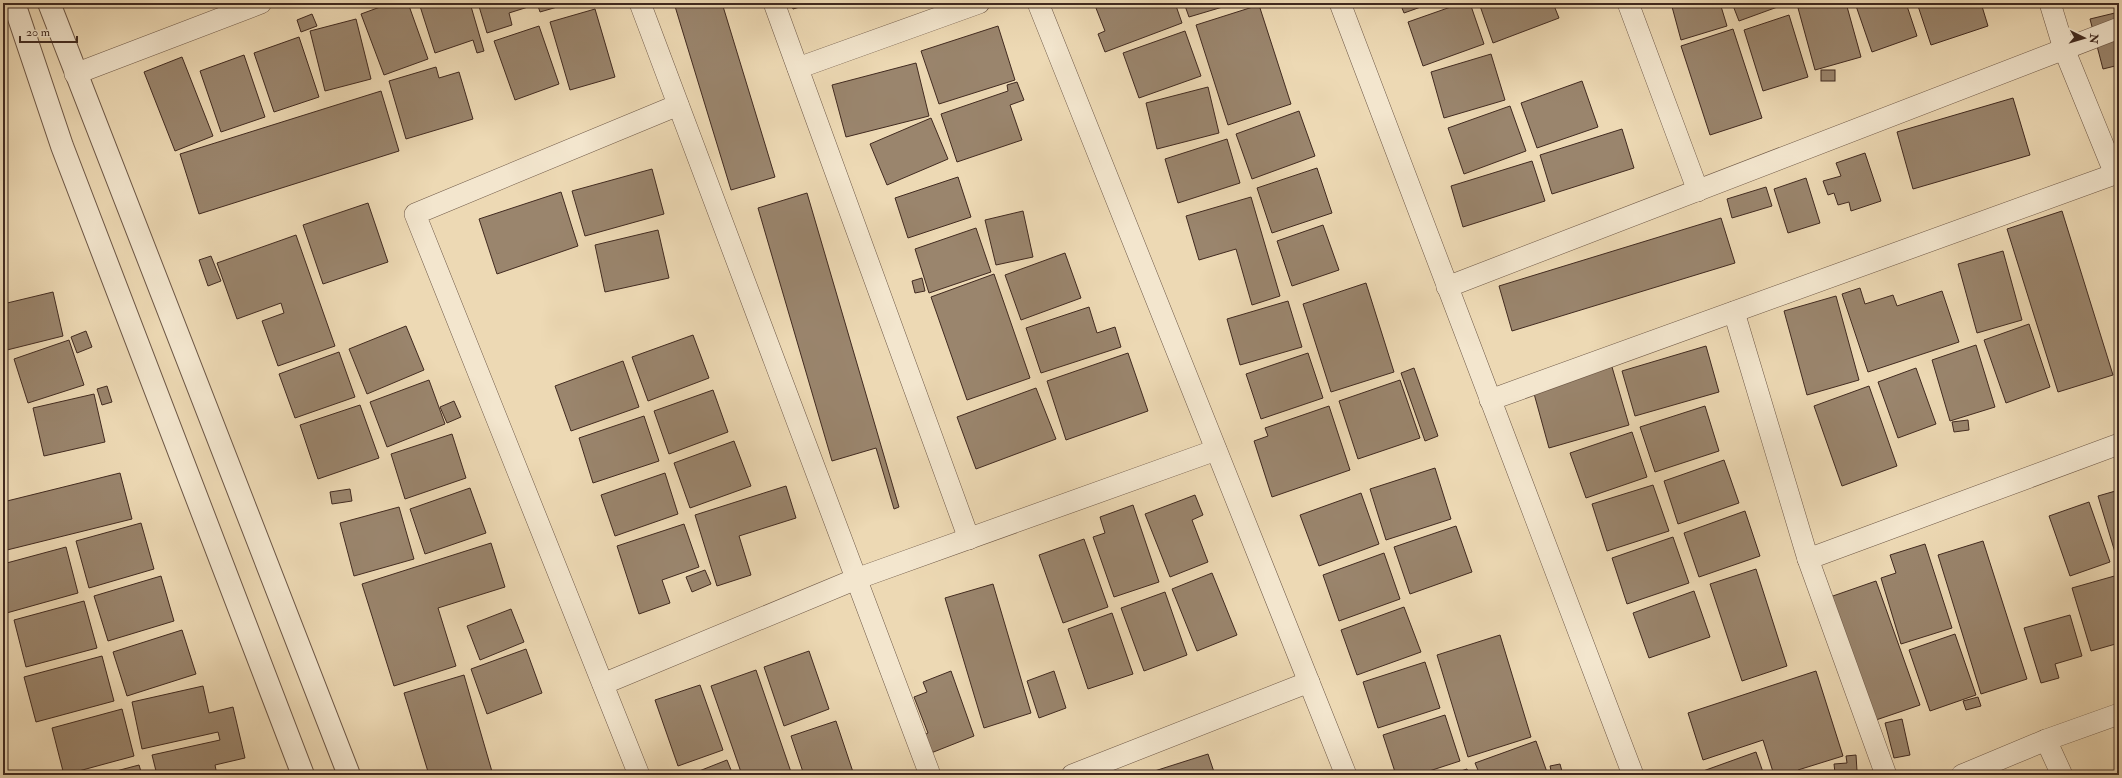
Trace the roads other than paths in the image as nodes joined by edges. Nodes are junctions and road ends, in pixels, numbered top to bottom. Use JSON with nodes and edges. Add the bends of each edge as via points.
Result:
{"nodes":[{"id":1,"x":14,"y":3,"type":"edge"},
{"id":2,"x":49,"y":3,"type":"edge"},
{"id":3,"x":261,"y":3,"type":"edge"},
{"id":4,"x":640,"y":3,"type":"edge"},
{"id":5,"x":774,"y":3,"type":"edge"},
{"id":6,"x":978,"y":3,"type":"edge"},
{"id":7,"x":1038,"y":3,"type":"edge"},
{"id":8,"x":1340,"y":3,"type":"edge"},
{"id":9,"x":1628,"y":3,"type":"edge"},
{"id":10,"x":2050,"y":3,"type":"edge"},
{"id":11,"x":2119,"y":28,"type":"edge"},
{"id":12,"x":2064,"y":49,"type":"junction"},
{"id":13,"x":798,"y":68,"type":"junction"},
{"id":14,"x":75,"y":74,"type":"junction"},
{"id":15,"x":678,"y":105,"type":"junction"},
{"id":16,"x":2117,"y":180,"type":"edge"},
{"id":17,"x":1698,"y":191,"type":"junction"},
{"id":18,"x":1448,"y":287,"type":"junction"},
{"id":19,"x":1734,"y":312,"type":"junction"},
{"id":20,"x":1490,"y":400,"type":"junction"},
{"id":21,"x":2119,"y":444,"type":"edge"},
{"id":22,"x":1216,"y":450,"type":"junction"},
{"id":23,"x":969,"y":539,"type":"junction"},
{"id":24,"x":1808,"y":559,"type":"junction"},
{"id":25,"x":856,"y":579,"type":"junction"},
{"id":26,"x":1309,"y":682,"type":"junction"},
{"id":27,"x":602,"y":684,"type":"junction"},
{"id":28,"x":2119,"y":714,"type":"edge"},
{"id":29,"x":2046,"y":740,"type":"junction"},
{"id":30,"x":303,"y":775,"type":"edge"},
{"id":31,"x":349,"y":775,"type":"edge"},
{"id":32,"x":638,"y":775,"type":"edge"},
{"id":33,"x":930,"y":775,"type":"edge"},
{"id":34,"x":1072,"y":775,"type":"edge"},
{"id":35,"x":1346,"y":775,"type":"edge"},
{"id":36,"x":1633,"y":775,"type":"edge"},
{"id":37,"x":1886,"y":775,"type":"edge"},
{"id":38,"x":1962,"y":775,"type":"edge"},
{"id":39,"x":2062,"y":775,"type":"edge"}],
"edges":[{"from":1,"to":30,"type":"street","via":[[62,146]]},
{"from":2,"to":14,"type":"street"},
{"from":3,"to":14,"type":"street"},
{"from":4,"to":15,"type":"street"},
{"from":5,"to":13,"type":"street"},
{"from":6,"to":13,"type":"street"},
{"from":7,"to":22,"type":"street"},
{"from":8,"to":18,"type":"street"},
{"from":9,"to":17,"type":"street"},
{"from":10,"to":12,"type":"street"},
{"from":11,"to":12,"type":"street"},
{"from":12,"to":16,"type":"street"},
{"from":12,"to":17,"type":"street"},
{"from":13,"to":23,"type":"street"},
{"from":14,"to":31,"type":"street"},
{"from":15,"to":25,"type":"street"},
{"from":15,"to":27,"type":"street","via":[[415,214]]},
{"from":16,"to":19,"type":"street"},
{"from":17,"to":18,"type":"street"},
{"from":18,"to":20,"type":"street"},
{"from":19,"to":20,"type":"street"},
{"from":19,"to":24,"type":"street"},
{"from":20,"to":36,"type":"street"},
{"from":21,"to":24,"type":"street"},
{"from":22,"to":23,"type":"street"},
{"from":22,"to":26,"type":"street"},
{"from":23,"to":25,"type":"street"},
{"from":24,"to":37,"type":"street"},
{"from":25,"to":27,"type":"street"},
{"from":25,"to":33,"type":"street"},
{"from":26,"to":34,"type":"street"},
{"from":26,"to":35,"type":"street"},
{"from":27,"to":32,"type":"street"},
{"from":28,"to":29,"type":"street"},
{"from":29,"to":38,"type":"street"},
{"from":29,"to":39,"type":"street"}]}
